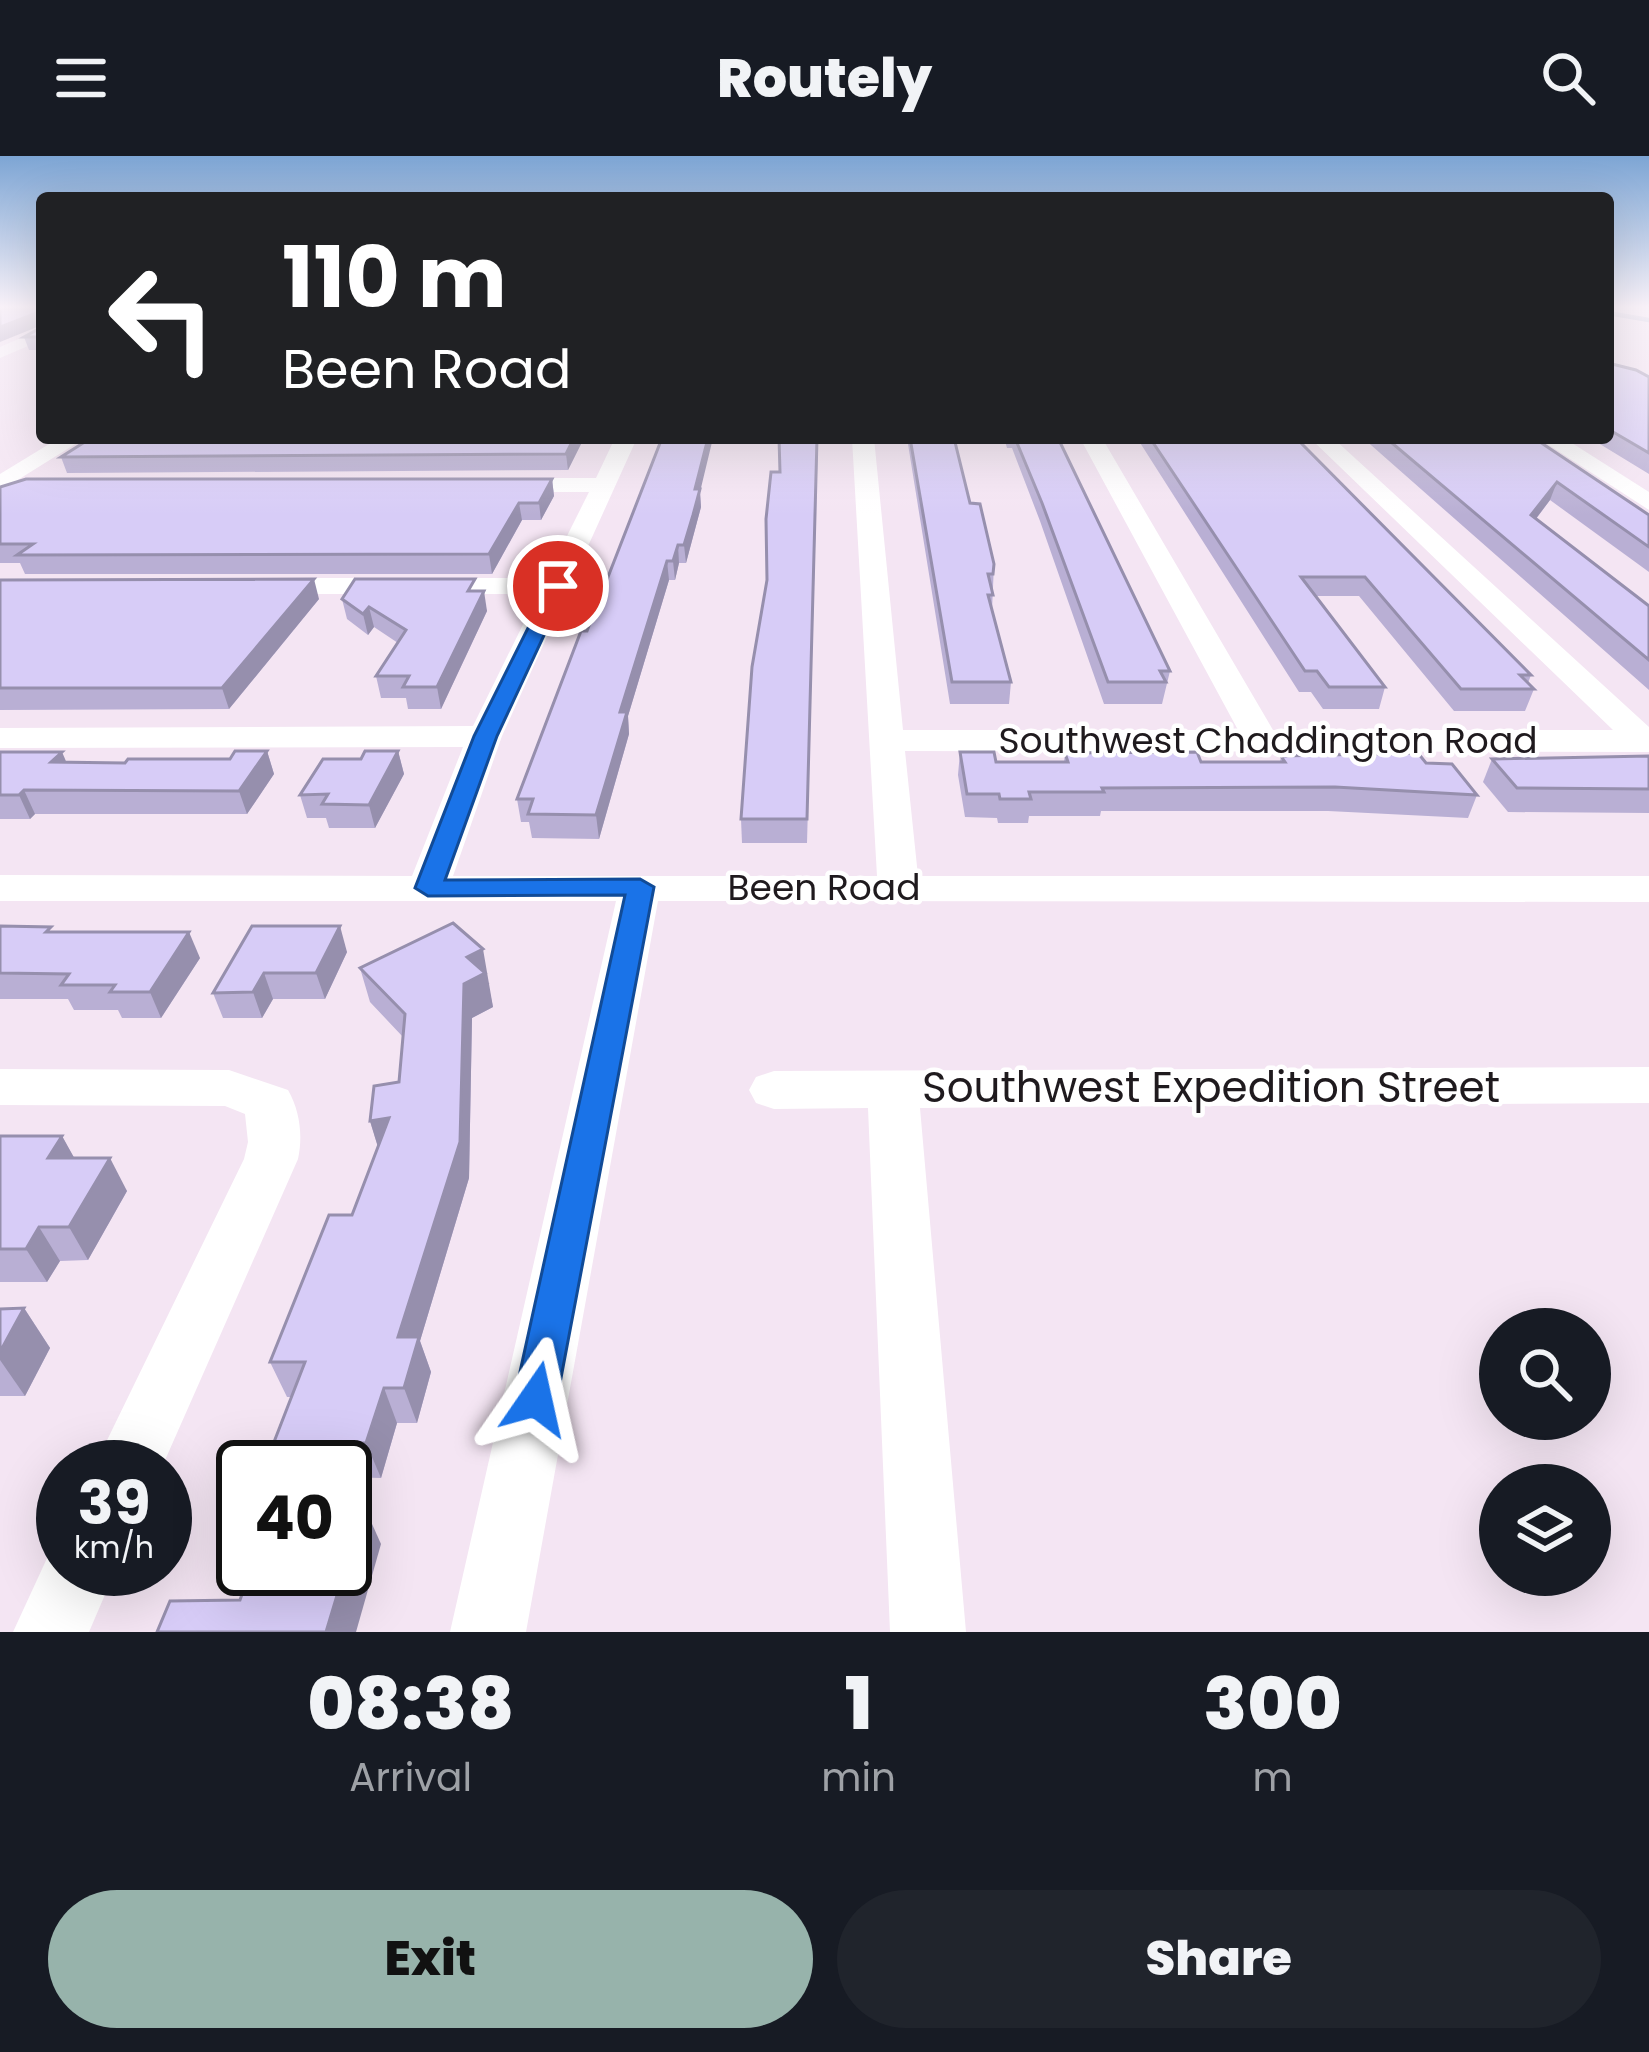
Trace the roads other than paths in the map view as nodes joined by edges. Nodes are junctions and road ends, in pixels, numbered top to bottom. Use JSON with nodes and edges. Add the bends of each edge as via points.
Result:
{"nodes":[{"id":1,"x":64,"y":444,"type":"edge"},
{"id":2,"x":623,"y":444,"type":"edge"},
{"id":3,"x":863,"y":444,"type":"edge"},
{"id":4,"x":1094,"y":444,"type":"edge"},
{"id":5,"x":1327,"y":444,"type":"edge"},
{"id":6,"x":1558,"y":444,"type":"edge"},
{"id":7,"x":0,"y":484,"type":"edge"},
{"id":8,"x":46,"y":485,"type":"edge"},
{"id":9,"x":464,"y":485,"type":"edge"},
{"id":10,"x":604,"y":485,"type":"junction"},
{"id":11,"x":1649,"y":503,"type":"edge"},
{"id":12,"x":232,"y":586,"type":"edge"},
{"id":13,"x":558,"y":586,"type":"junction"},
{"id":14,"x":485,"y":736,"type":"junction"},
{"id":15,"x":0,"y":738,"type":"edge"},
{"id":16,"x":887,"y":740,"type":"junction"},
{"id":17,"x":1261,"y":740,"type":"junction"},
{"id":18,"x":1647,"y":741,"type":"edge"},
{"id":19,"x":640,"y":887,"type":"junction"},
{"id":20,"x":898,"y":887,"type":"junction"},
{"id":21,"x":0,"y":888,"type":"edge"},
{"id":22,"x":428,"y":888,"type":"junction"},
{"id":23,"x":1649,"y":889,"type":"edge"},
{"id":24,"x":1649,"y":1085,"type":"edge"},
{"id":25,"x":0,"y":1087,"type":"edge"},
{"id":26,"x":893,"y":1088,"type":"junction"},
{"id":27,"x":774,"y":1090,"type":"dead end"},
{"id":28,"x":141,"y":1440,"type":"edge"},
{"id":29,"x":67,"y":1596,"type":"edge"},
{"id":30,"x":50,"y":1632,"type":"edge"},
{"id":31,"x":488,"y":1632,"type":"edge"},
{"id":32,"x":928,"y":1632,"type":"edge"}],
"edges":[{"from":1,"to":7,"type":"street"},
{"from":2,"to":10,"type":"street"},
{"from":3,"to":16,"type":"street"},
{"from":4,"to":17,"type":"street"},
{"from":5,"to":18,"type":"street"},
{"from":6,"to":11,"type":"street"},
{"from":7,"to":8,"type":"street"},
{"from":9,"to":10,"type":"street"},
{"from":10,"to":13,"type":"street"},
{"from":12,"to":13,"type":"street"},
{"from":13,"to":14,"type":"street"},
{"from":14,"to":15,"type":"street"},
{"from":14,"to":22,"type":"street"},
{"from":16,"to":17,"type":"street","name":"Southwest Chaddington Road"},
{"from":16,"to":20,"type":"street"},
{"from":17,"to":18,"type":"street","name":"Southwest Chaddington Road"},
{"from":19,"to":20,"type":"street","name":"Been Road"},
{"from":19,"to":22,"type":"street","name":"Been Road"},
{"from":19,"to":31,"type":"street"},
{"from":20,"to":23,"type":"street","name":"Been Road"},
{"from":21,"to":22,"type":"street","name":"Been Road"},
{"from":24,"to":26,"type":"street","name":"Southwest Expedition Street"},
{"from":25,"to":28,"type":"street","via":[[229,1088],[270,1103],[271,1160]]},
{"from":26,"to":27,"type":"street","name":"Southwest Expedition Street"},
{"from":26,"to":32,"type":"street"},
{"from":29,"to":30,"type":"street"}]}
